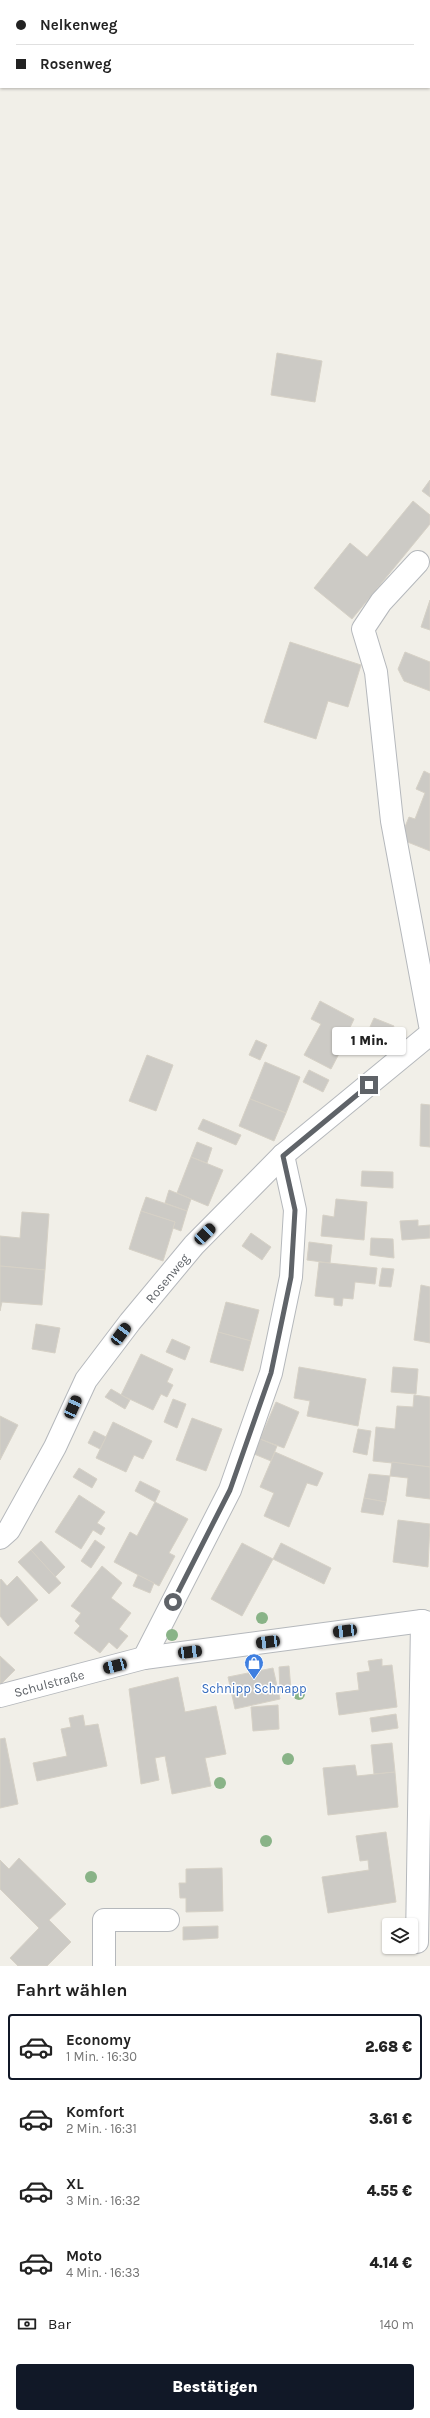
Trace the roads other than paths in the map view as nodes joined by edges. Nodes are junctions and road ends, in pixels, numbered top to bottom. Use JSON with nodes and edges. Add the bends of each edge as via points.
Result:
{"nodes":[{"id":1,"x":418,"y":562,"type":"dead end"},
{"id":2,"x":430,"y":1025,"type":"edge"},
{"id":3,"x":430,"y":1034,"type":"edge"},
{"id":4,"x":283,"y":1156,"type":"junction"},
{"id":5,"x":0,"y":1538,"type":"edge"},
{"id":6,"x":426,"y":1622,"type":"edge"},
{"id":7,"x":144,"y":1658,"type":"junction"},
{"id":8,"x":0,"y":1696,"type":"edge"},
{"id":9,"x":418,"y":1918,"type":"edge"},
{"id":10,"x":168,"y":1920,"type":"dead end"},
{"id":11,"x":104,"y":1966,"type":"edge"}],
"edges":[{"from":1,"to":2,"type":"street","via":[[362,629],[376,672],[392,821]]},
{"from":3,"to":4,"type":"street","name":"Rosenweg"},
{"from":4,"to":5,"type":"street","name":"Rosenweg","via":[[194,1245],[86,1380],[55,1447],[9,1530]]},
{"from":4,"to":7,"type":"street","via":[[295,1210],[291,1277],[271,1373],[230,1490]]},
{"from":6,"to":7,"type":"street","name":"Schulstraße"},
{"from":6,"to":9,"type":"street"},
{"from":7,"to":8,"type":"street","name":"Schulstraße"},
{"from":10,"to":11,"type":"street","via":[[104,1920]]}]}
